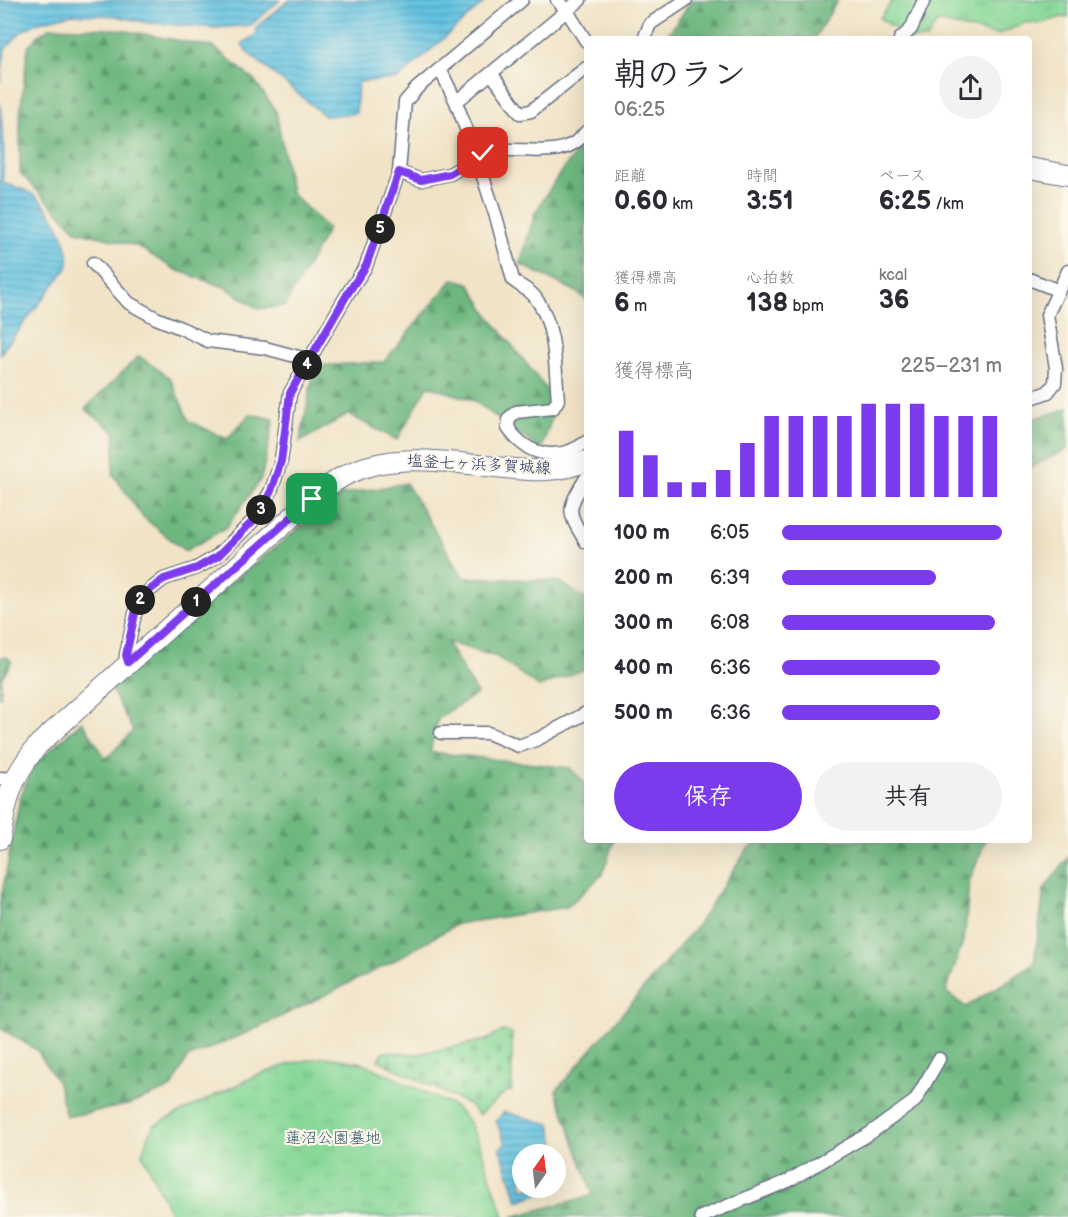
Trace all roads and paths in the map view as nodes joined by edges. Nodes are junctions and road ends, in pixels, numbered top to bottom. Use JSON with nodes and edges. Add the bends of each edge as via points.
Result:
{"nodes":[{"id":1,"x":522,"y":0,"type":"edge"},
{"id":2,"x":557,"y":0,"type":"edge"},
{"id":3,"x":580,"y":0,"type":"edge"},
{"id":4,"x":686,"y":0,"type":"edge"},
{"id":5,"x":924,"y":0,"type":"edge"},
{"id":6,"x":567,"y":11,"type":"junction"},
{"id":7,"x":645,"y":36,"type":"edge"},
{"id":8,"x":903,"y":36,"type":"edge"},
{"id":9,"x":584,"y":38,"type":"edge"},
{"id":10,"x":440,"y":69,"type":"junction"},
{"id":11,"x":584,"y":70,"type":"edge"},
{"id":12,"x":491,"y":73,"type":"junction"},
{"id":13,"x":456,"y":102,"type":"junction"},
{"id":14,"x":584,"y":134,"type":"edge"},
{"id":15,"x":477,"y":158,"type":"junction"},
{"id":16,"x":1032,"y":169,"type":"edge"},
{"id":17,"x":399,"y":172,"type":"junction"},
{"id":18,"x":1068,"y":175,"type":"edge"},
{"id":19,"x":93,"y":263,"type":"dead end"},
{"id":20,"x":1068,"y":271,"type":"edge"},
{"id":21,"x":1032,"y":280,"type":"edge"},
{"id":22,"x":1057,"y":290,"type":"junction"},
{"id":23,"x":310,"y":360,"type":"junction"},
{"id":24,"x":1032,"y":398,"type":"edge"},
{"id":25,"x":584,"y":443,"type":"edge"},
{"id":26,"x":584,"y":462,"type":"edge"},
{"id":27,"x":584,"y":481,"type":"edge"},
{"id":28,"x":584,"y":539,"type":"edge"},
{"id":29,"x":128,"y":662,"type":"junction"},
{"id":30,"x":584,"y":714,"type":"edge"},
{"id":31,"x":441,"y":733,"type":"dead end"},
{"id":32,"x":7,"y":779,"type":"edge"},
{"id":33,"x":0,"y":839,"type":"edge"},
{"id":34,"x":939,"y":1059,"type":"dead end"},
{"id":35,"x":701,"y":1217,"type":"edge"}],
"edges":[{"from":1,"to":10,"type":"street"},
{"from":2,"to":6,"type":"street"},
{"from":3,"to":6,"type":"street"},
{"from":4,"to":7,"type":"street","via":[[650,24]]},
{"from":5,"to":8,"type":"street"},
{"from":6,"to":9,"type":"street"},
{"from":6,"to":12,"type":"street"},
{"from":10,"to":13,"type":"street"},
{"from":10,"to":17,"type":"street","via":[[405,102]]},
{"from":11,"to":12,"type":"street","via":[[531,111],[520,112]]},
{"from":12,"to":13,"type":"street"},
{"from":13,"to":15,"type":"street"},
{"from":14,"to":15,"type":"street","via":[[571,146],[542,152],[483,153]]},
{"from":15,"to":17,"type":"street","via":[[450,174],[421,180]]},
{"from":15,"to":25,"type":"street","via":[[513,280],[528,289],[545,314],[552,347],[558,400],[553,408],[516,412],[509,418],[508,428],[525,445],[552,456]]},
{"from":16,"to":18,"type":"main road"},
{"from":17,"to":23,"type":"street","via":[[366,266]]},
{"from":19,"to":23,"type":"street","via":[[129,303],[207,341],[265,348]]},
{"from":20,"to":22,"type":"street"},
{"from":21,"to":22,"type":"street"},
{"from":22,"to":24,"type":"street","via":[[1047,315],[1055,382],[1048,393]]},
{"from":23,"to":29,"type":"street","via":[[290,393],[279,468],[263,507],[218,556],[164,579],[141,597],[126,655]]},
{"from":26,"to":29,"type":"main road","name":"塩釜七ヶ浜多賀城線","via":[[541,471],[419,460],[390,461],[356,470],[312,499]]},
{"from":27,"to":28,"type":"street","via":[[571,503],[572,518]]},
{"from":29,"to":32,"type":"main road","name":"塩釜七ヶ浜多賀城線"},
{"from":30,"to":31,"type":"street","via":[[519,746],[488,733]]},
{"from":32,"to":33,"type":"main road","name":"塩釜七ヶ浜多賀城線"},
{"from":34,"to":35,"type":"street","via":[[915,1101],[869,1134],[788,1180]]}]}
